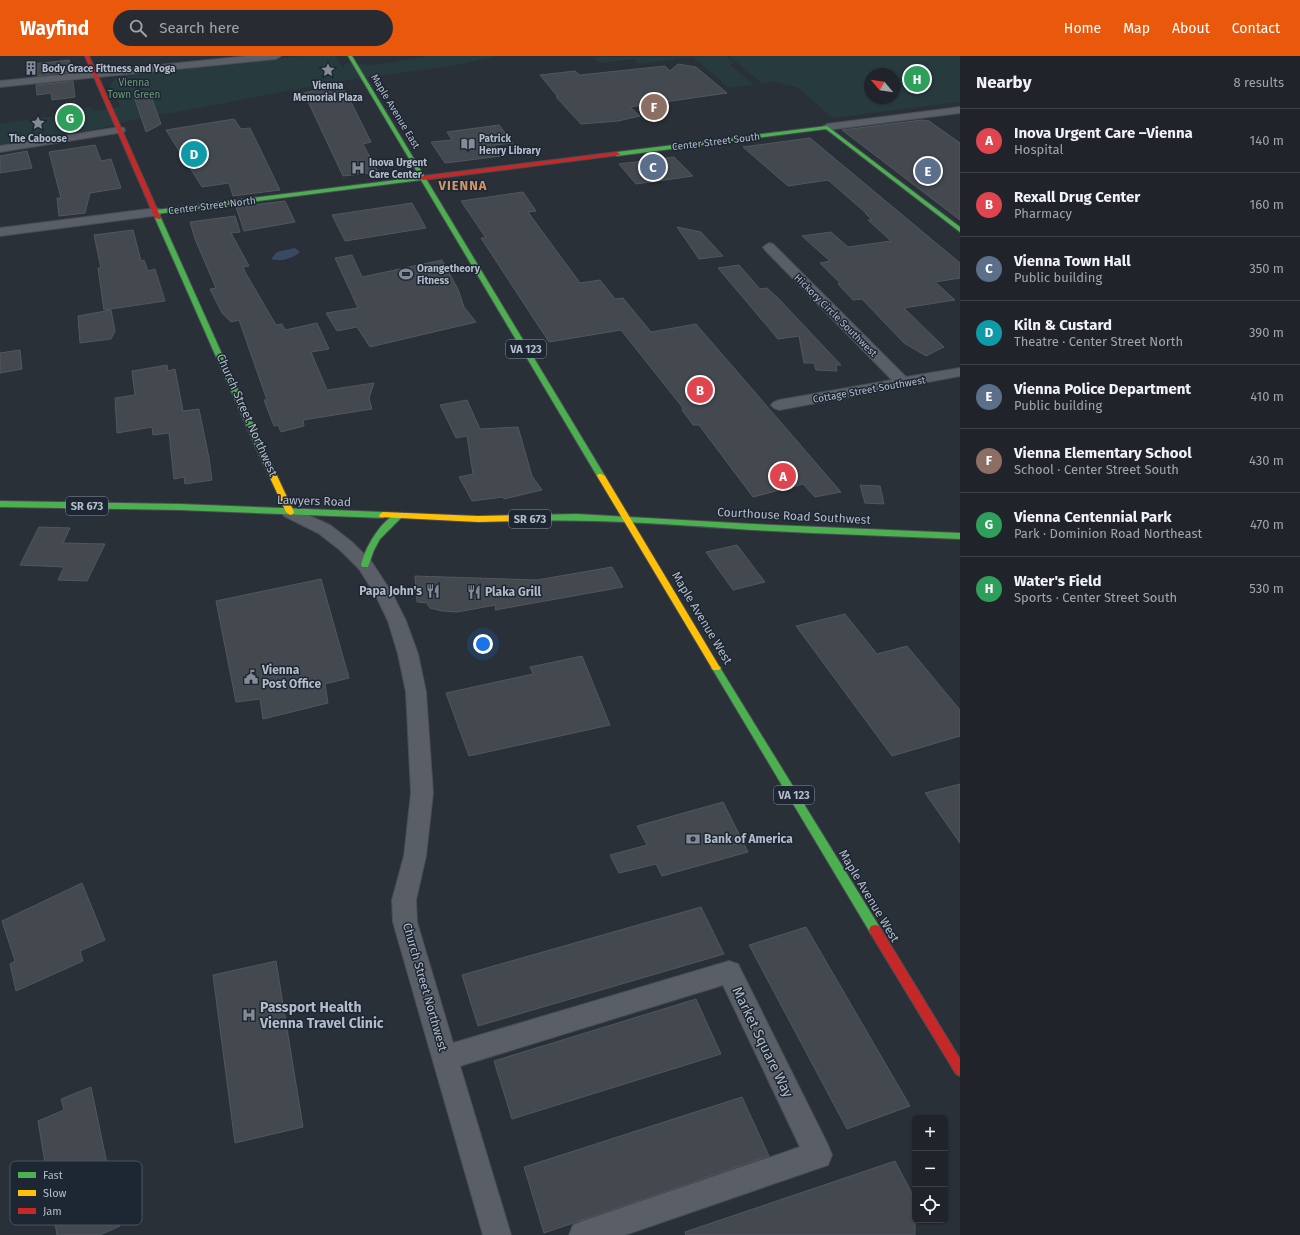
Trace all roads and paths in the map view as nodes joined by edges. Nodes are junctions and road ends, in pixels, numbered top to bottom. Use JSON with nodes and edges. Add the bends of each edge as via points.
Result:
{"nodes":[{"id":1,"x":88,"y":56,"type":"edge"},
{"id":2,"x":276,"y":56,"type":"edge"},
{"id":3,"x":350,"y":56,"type":"edge"},
{"id":4,"x":96,"y":74,"type":"junction"},
{"id":5,"x":0,"y":84,"type":"edge"},
{"id":6,"x":960,"y":110,"type":"edge"},
{"id":7,"x":827,"y":127,"type":"junction"},
{"id":8,"x":120,"y":130,"type":"junction"},
{"id":9,"x":0,"y":149,"type":"edge"},
{"id":10,"x":424,"y":178,"type":"junction"},
{"id":11,"x":156,"y":212,"type":"junction"},
{"id":12,"x":960,"y":230,"type":"edge"},
{"id":13,"x":0,"y":232,"type":"edge"},
{"id":14,"x":769,"y":247,"type":"dead end"},
{"id":15,"x":960,"y":372,"type":"edge"},
{"id":16,"x":903,"y":383,"type":"junction"},
{"id":17,"x":779,"y":405,"type":"dead end"},
{"id":18,"x":0,"y":504,"type":"edge"},
{"id":19,"x":290,"y":512,"type":"junction"},
{"id":20,"x":400,"y":516,"type":"junction"},
{"id":21,"x":628,"y":519,"type":"junction"},
{"id":22,"x":960,"y":536,"type":"edge"},
{"id":23,"x":365,"y":565,"type":"junction"},
{"id":24,"x":445,"y":1058,"type":"junction"},
{"id":25,"x":960,"y":1070,"type":"edge"},
{"id":26,"x":497,"y":1235,"type":"edge"},
{"id":27,"x":583,"y":1235,"type":"edge"}],
"edges":[{"from":1,"to":4,"type":"street","name":"Church Street Northwest"},
{"from":2,"to":4,"type":"street"},
{"from":3,"to":10,"type":"street","name":"Maple Avenue East","number":"VA 123"},
{"from":4,"to":5,"type":"street"},
{"from":4,"to":8,"type":"street","name":"Church Street Northwest"},
{"from":6,"to":7,"type":"street","name":"Center Street South"},
{"from":7,"to":10,"type":"street","name":"Center Street South"},
{"from":7,"to":12,"type":"street"},
{"from":8,"to":9,"type":"street"},
{"from":8,"to":11,"type":"street","name":"Church Street Northwest"},
{"from":10,"to":11,"type":"street","name":"Center Street North"},
{"from":10,"to":21,"type":"street","name":"Maple Avenue West","number":"VA 123"},
{"from":11,"to":13,"type":"street","name":"Center Street North"},
{"from":11,"to":19,"type":"street","name":"Church Street Northwest"},
{"from":14,"to":16,"type":"street","name":"Hickory Circle Southwest"},
{"from":15,"to":16,"type":"street","name":"Cottage Street Southwest"},
{"from":16,"to":17,"type":"street","name":"Cottage Street Southwest"},
{"from":18,"to":19,"type":"street","name":"Lawyers Road","number":"SR 673"},
{"from":19,"to":20,"type":"street","name":"Lawyers Road","number":"SR 673"},
{"from":19,"to":23,"type":"street","name":"Church Street Northwest","via":[[324,529]]},
{"from":20,"to":21,"type":"street","name":"Lawyers Road","number":"SR 673"},
{"from":20,"to":23,"type":"street","via":[[376,534],[368,547]]},
{"from":21,"to":22,"type":"street","name":"Courthouse Road Southwest"},
{"from":21,"to":25,"type":"street","name":"Maple Avenue West","number":"VA 123"},
{"from":23,"to":24,"type":"street","name":"Church Street Northwest","via":[[396,621],[408,654],[416,692],[422,793],[416,843],[404,900],[405,922]]},
{"from":24,"to":26,"type":"street","name":"Church Street Northwest"},
{"from":24,"to":27,"type":"street","name":"Market Square Way","via":[[729,972],[818,1154]]}]}
